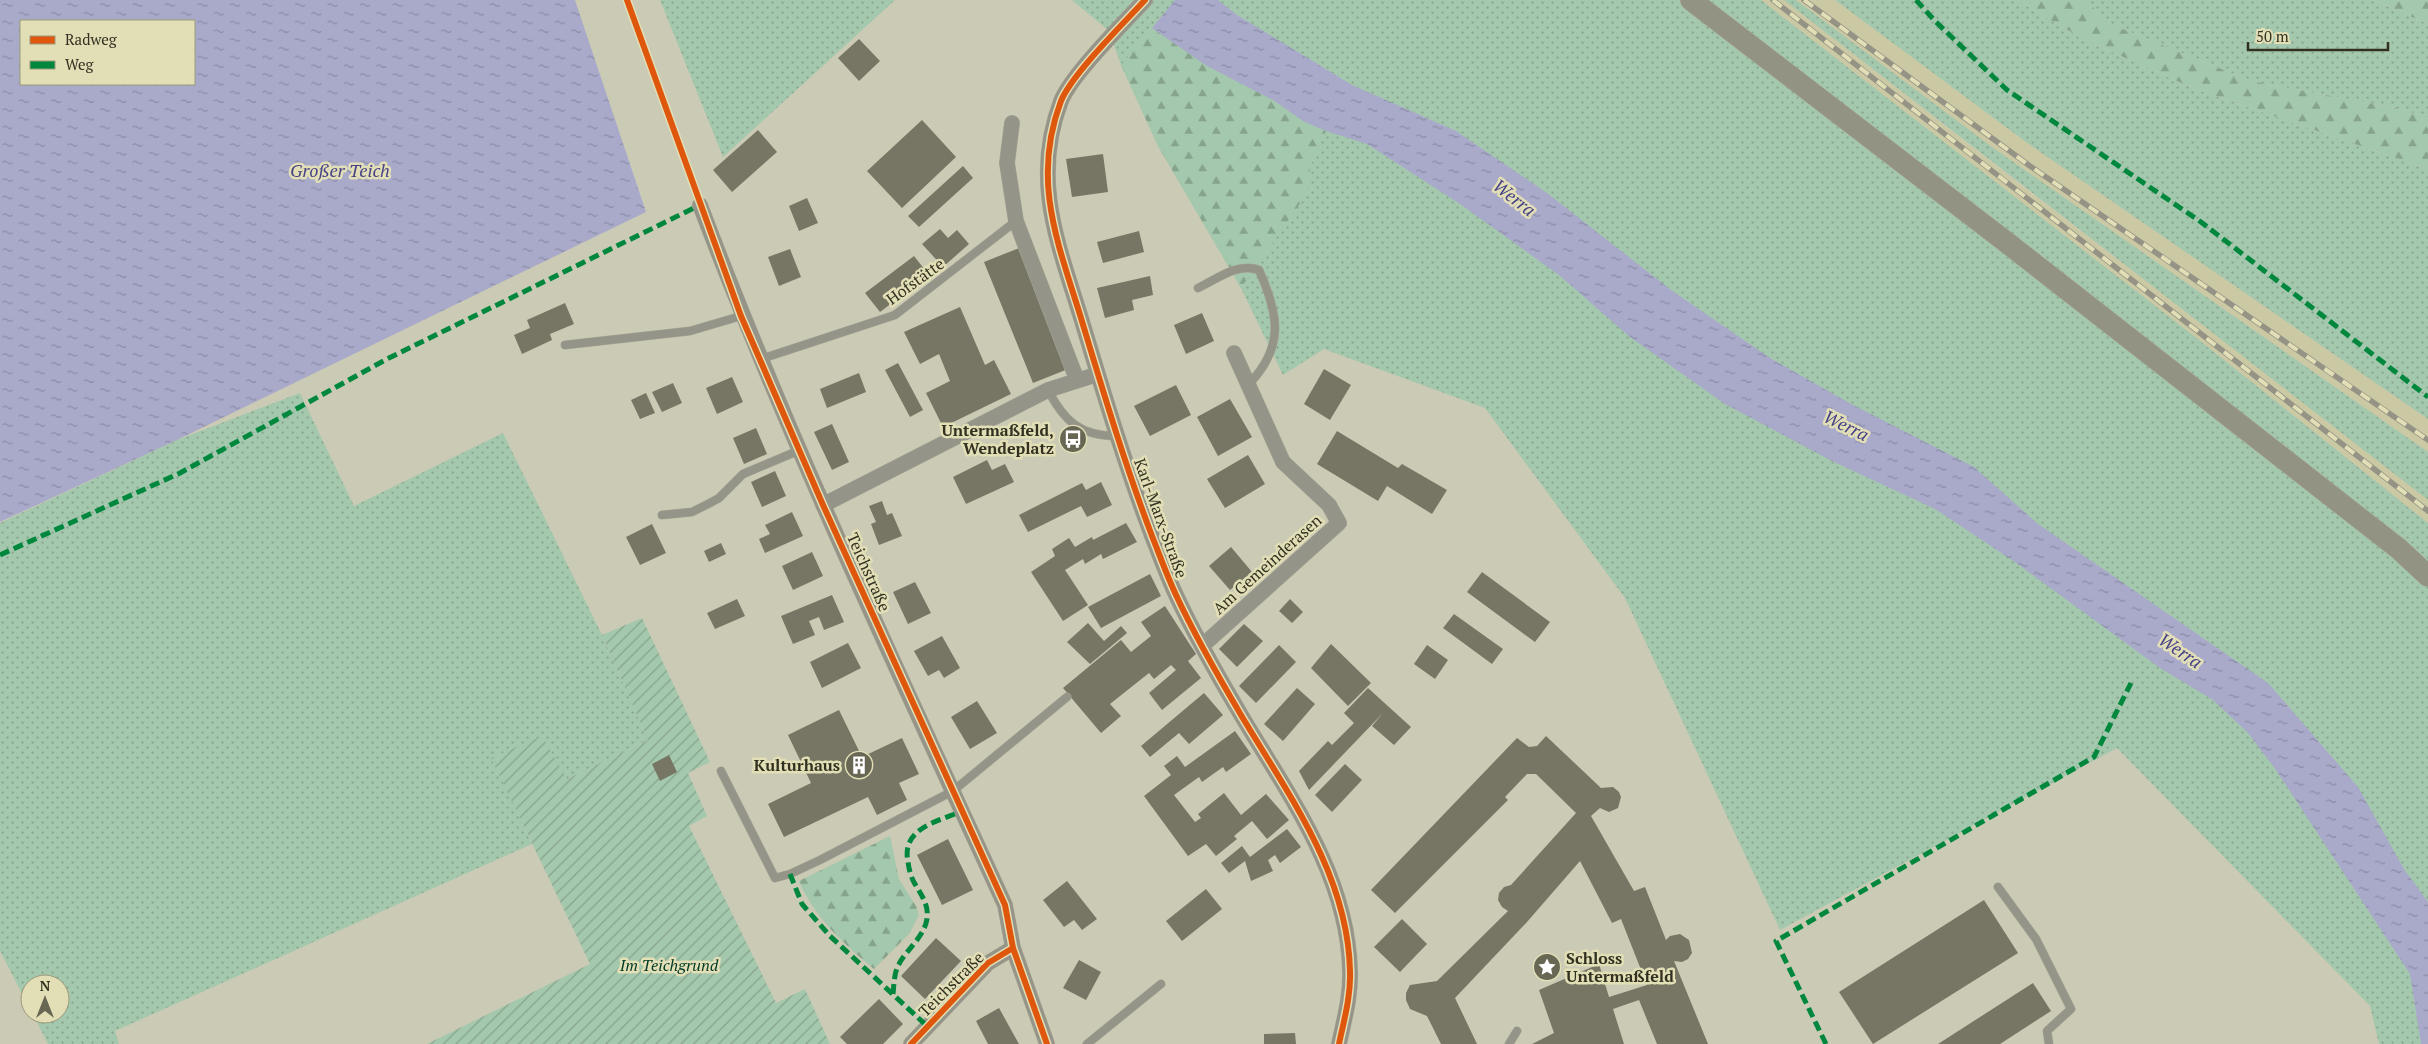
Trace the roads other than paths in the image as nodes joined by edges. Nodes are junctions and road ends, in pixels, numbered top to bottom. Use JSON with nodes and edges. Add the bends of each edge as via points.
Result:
{"nodes":[{"id":1,"x":1145,"y":0,"type":"edge"},
{"id":2,"x":1691,"y":0,"type":"edge"},
{"id":3,"x":1012,"y":123,"type":"dead end"},
{"id":4,"x":700,"y":205,"type":"dead end"},
{"id":5,"x":1016,"y":221,"type":"junction"},
{"id":6,"x":1198,"y":288,"type":"dead end"},
{"id":7,"x":742,"y":316,"type":"junction"},
{"id":8,"x":565,"y":345,"type":"dead end"},
{"id":9,"x":1234,"y":353,"type":"dead end"},
{"id":10,"x":761,"y":359,"type":"junction"},
{"id":11,"x":1098,"y":374,"type":"junction"},
{"id":12,"x":1077,"y":380,"type":"junction"},
{"id":13,"x":1248,"y":385,"type":"junction"},
{"id":14,"x":1048,"y":390,"type":"junction"},
{"id":15,"x":1117,"y":436,"type":"junction"},
{"id":16,"x":800,"y":450,"type":"junction"},
{"id":17,"x":823,"y":505,"type":"junction"},
{"id":18,"x":662,"y":515,"type":"dead end"},
{"id":19,"x":2428,"y":576,"type":"edge"},
{"id":20,"x":1202,"y":646,"type":"junction"},
{"id":21,"x":1067,"y":697,"type":"dead end"},
{"id":22,"x":721,"y":771,"type":"dead end"},
{"id":23,"x":953,"y":791,"type":"junction"},
{"id":24,"x":1998,"y":887,"type":"dead end"},
{"id":25,"x":1013,"y":948,"type":"junction"},
{"id":26,"x":1162,"y":984,"type":"dead end"},
{"id":27,"x":1517,"y":1031,"type":"dead end"},
{"id":28,"x":912,"y":1044,"type":"edge"},
{"id":29,"x":1047,"y":1044,"type":"edge"},
{"id":30,"x":1087,"y":1044,"type":"edge"},
{"id":31,"x":1338,"y":1044,"type":"edge"},
{"id":32,"x":1508,"y":1044,"type":"edge"},
{"id":33,"x":2049,"y":1044,"type":"edge"}],
"edges":[{"from":1,"to":11,"type":"street","name":"Karl-Marx-Straße","via":[[1077,76],[1062,98],[1054,121],[1046,171],[1051,216]]},
{"from":2,"to":19,"type":"main road","via":[[2049,275],[2399,549]]},
{"from":3,"to":5,"type":"street","via":[[1007,163]]},
{"from":4,"to":7,"type":"street","name":"Teichstraße"},
{"from":5,"to":10,"type":"lane","name":"Hofstätte","via":[[895,315]]},
{"from":5,"to":12,"type":"street"},
{"from":6,"to":13,"type":"lane","via":[[1242,266],[1259,270],[1272,299],[1273,348],[1264,369]]},
{"from":7,"to":8,"type":"lane","via":[[690,331]]},
{"from":7,"to":10,"type":"street","name":"Teichstraße"},
{"from":9,"to":13,"type":"street","name":"Am Gemeinderasen"},
{"from":10,"to":16,"type":"street","name":"Teichstraße"},
{"from":11,"to":12,"type":"street"},
{"from":11,"to":15,"type":"street","name":"Karl-Marx-Straße"},
{"from":12,"to":14,"type":"street"},
{"from":13,"to":20,"type":"street","name":"Am Gemeinderasen","via":[[1283,462],[1329,505],[1339,523]]},
{"from":14,"to":15,"type":"lane","via":[[1067,420],[1090,432]]},
{"from":14,"to":17,"type":"street"},
{"from":15,"to":20,"type":"street","name":"Karl-Marx-Straße","via":[[1174,592]]},
{"from":16,"to":17,"type":"street","name":"Teichstraße"},
{"from":16,"to":18,"type":"lane","via":[[743,474],[719,498],[692,512]]},
{"from":17,"to":23,"type":"street","name":"Teichstraße"},
{"from":20,"to":31,"type":"street","name":"Karl-Marx-Straße","via":[[1295,802],[1333,886],[1345,931],[1350,970],[1348,1002]]},
{"from":21,"to":23,"type":"lane"},
{"from":22,"to":23,"type":"lane","via":[[774,878],[820,860]]},
{"from":23,"to":25,"type":"street","name":"Teichstraße","via":[[1005,905]]},
{"from":24,"to":33,"type":"lane","via":[[2036,939],[2071,1010],[2048,1031]]},
{"from":25,"to":28,"type":"street","name":"Teichstraße","via":[[988,963]]},
{"from":25,"to":29,"type":"street","name":"Teichstraße"},
{"from":26,"to":30,"type":"lane"},
{"from":27,"to":32,"type":"lane"}]}
